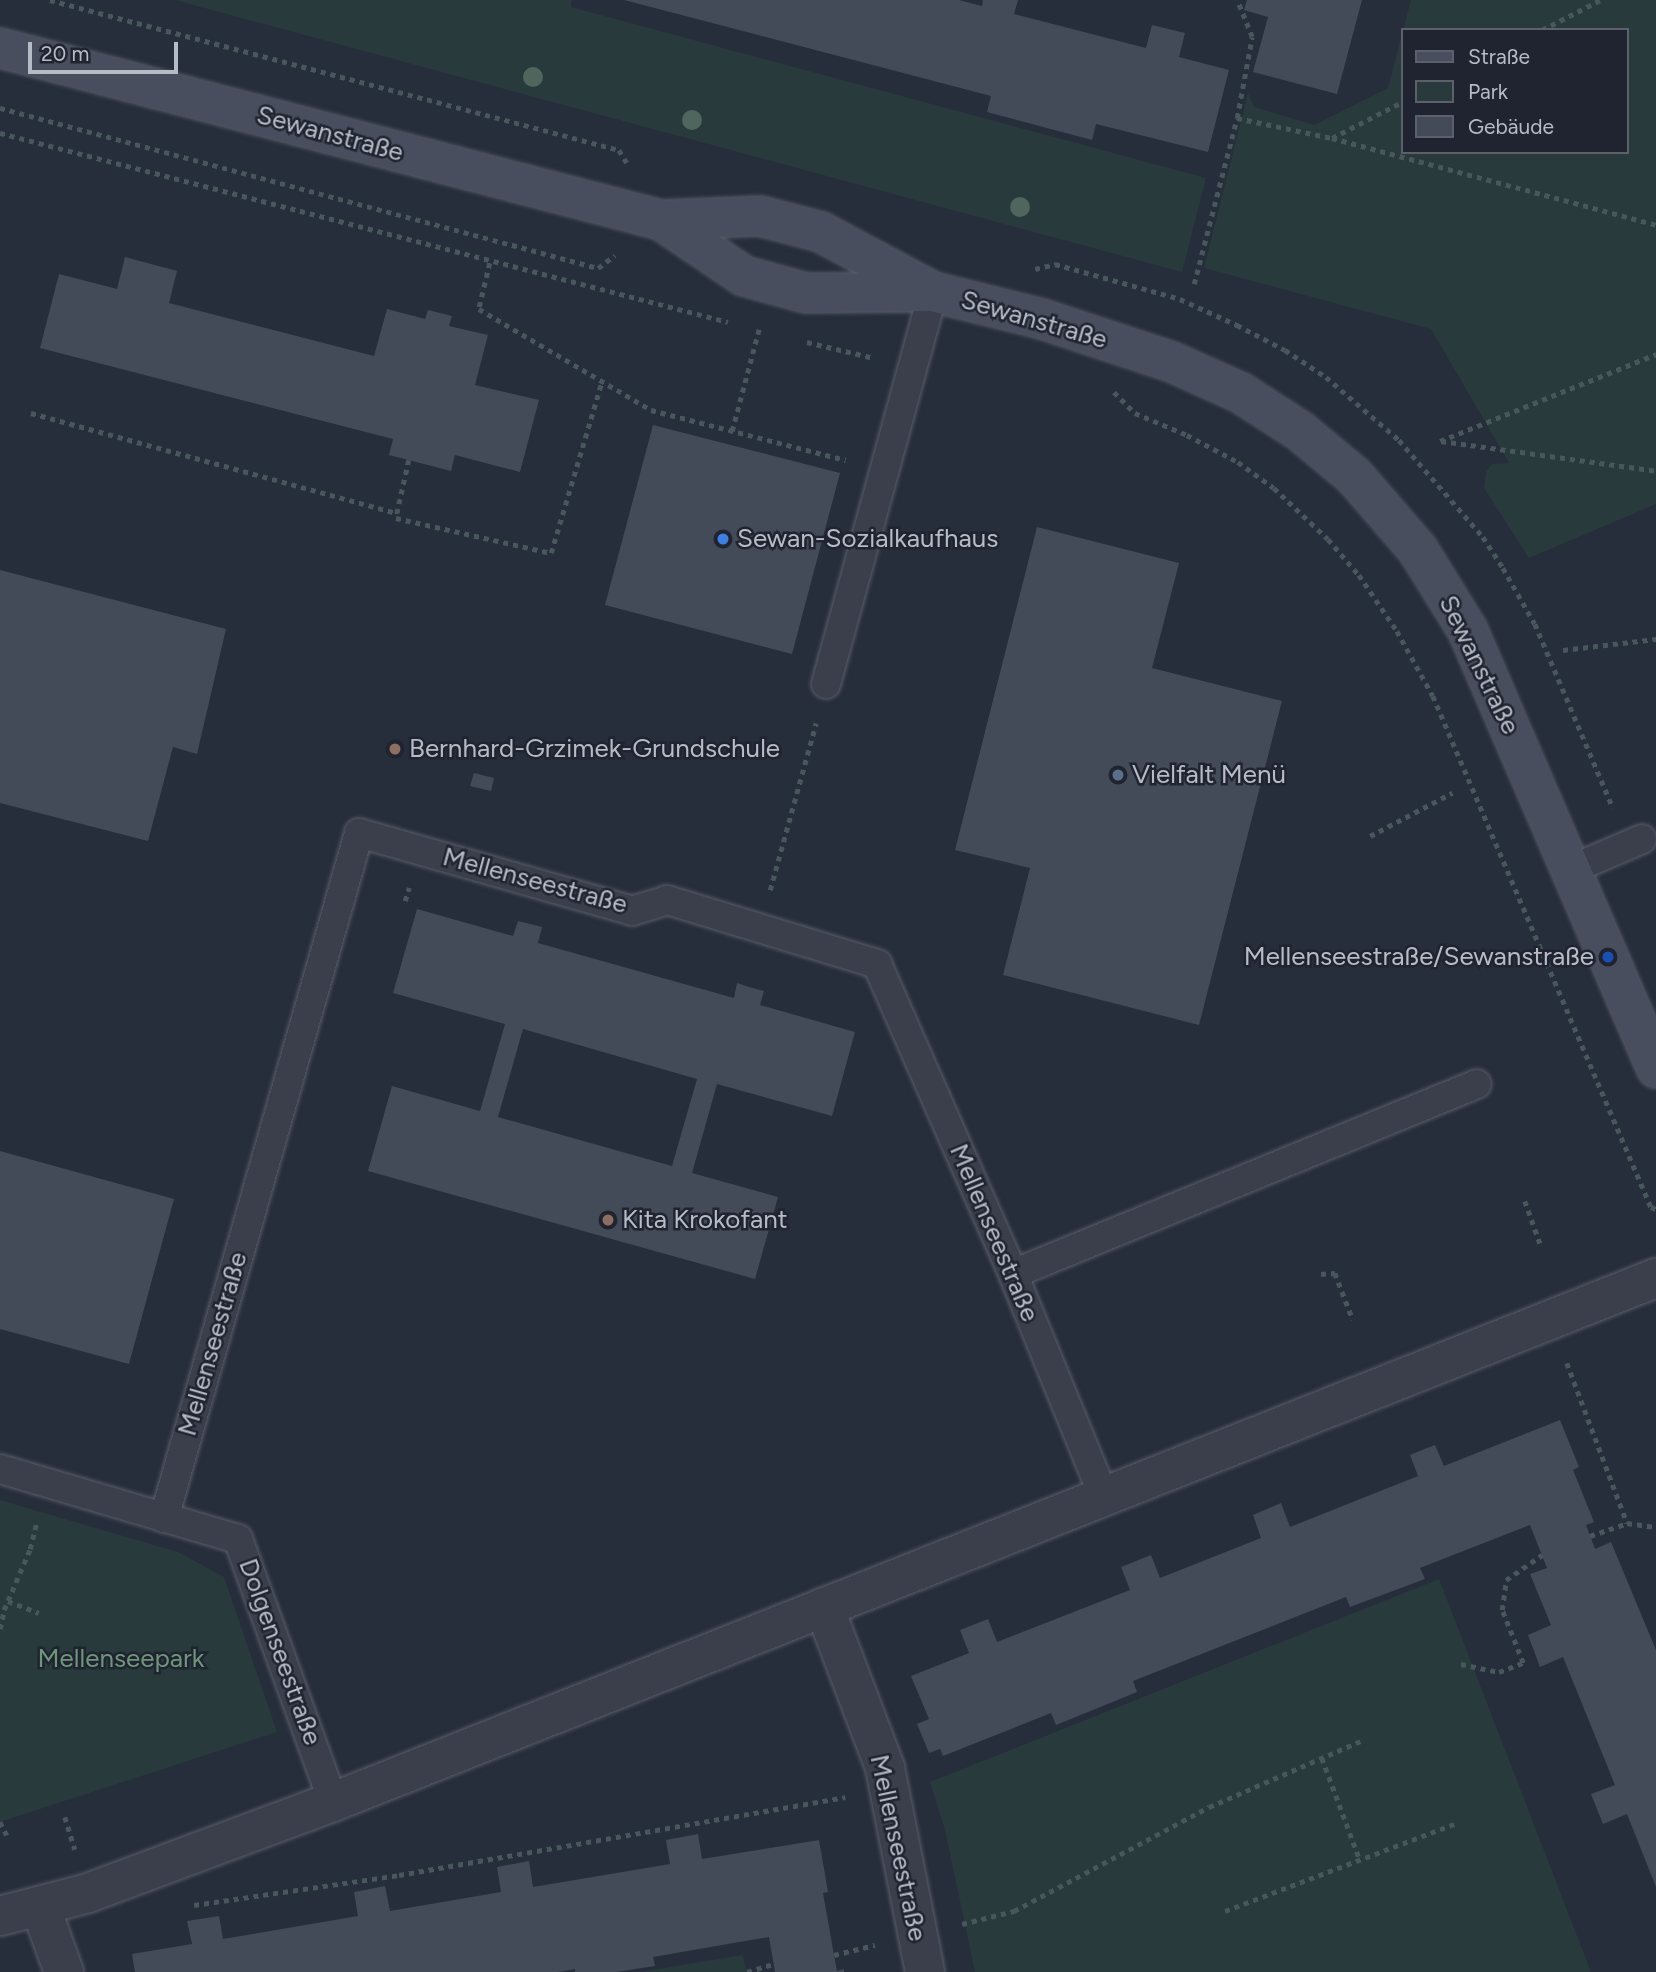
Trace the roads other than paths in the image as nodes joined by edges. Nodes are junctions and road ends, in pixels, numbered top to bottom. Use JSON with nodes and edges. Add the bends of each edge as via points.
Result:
{"nodes":[{"id":1,"x":0,"y":48,"type":"edge"},
{"id":2,"x":661,"y":220,"type":"junction"},
{"id":3,"x":933,"y":292,"type":"junction"},
{"id":4,"x":826,"y":684,"type":"road end"},
{"id":5,"x":1642,"y":839,"type":"dead end"},
{"id":6,"x":1572,"y":869,"type":"junction"},
{"id":7,"x":1656,"y":1068,"type":"edge"},
{"id":8,"x":1477,"y":1084,"type":"dead end"},
{"id":9,"x":1013,"y":1274,"type":"junction"},
{"id":10,"x":1656,"y":1278,"type":"edge"},
{"id":11,"x":0,"y":1469,"type":"edge"},
{"id":12,"x":1104,"y":1497,"type":"junction"},
{"id":13,"x":164,"y":1518,"type":"junction"},
{"id":14,"x":824,"y":1607,"type":"junction"},
{"id":15,"x":333,"y":1802,"type":"junction"},
{"id":16,"x":40,"y":1906,"type":"junction"},
{"id":17,"x":0,"y":1916,"type":"edge"},
{"id":18,"x":64,"y":1972,"type":"edge"},
{"id":19,"x":925,"y":1972,"type":"edge"}],
"edges":[{"from":1,"to":2,"type":"street","name":"Sewanstraße"},
{"from":2,"to":3,"type":"street","name":"Sewanstraße","via":[[760,216],[788,222],[821,232]]},
{"from":2,"to":3,"type":"street","name":"Sewanstraße","via":[[744,276],[806,293]]},
{"from":3,"to":4,"type":"lane"},
{"from":3,"to":6,"type":"street","name":"Sewanstraße","via":[[1042,319],[1172,362],[1241,393],[1300,431],[1354,476],[1418,550],[1468,631]]},
{"from":5,"to":6,"type":"lane"},
{"from":6,"to":7,"type":"street","name":"Sewanstraße"},
{"from":8,"to":9,"type":"lane"},
{"from":9,"to":12,"type":"lane","name":"Mellenseestraße"},
{"from":9,"to":13,"type":"lane","name":"Mellenseestraße","via":[[877,964],[667,900],[632,911],[359,833]]},
{"from":10,"to":12,"type":"street"},
{"from":11,"to":13,"type":"lane","name":"Dolgenseestraße"},
{"from":12,"to":14,"type":"street"},
{"from":13,"to":15,"type":"lane","name":"Dolgenseestraße","via":[[239,1539]]},
{"from":14,"to":15,"type":"street"},
{"from":14,"to":19,"type":"street","name":"Mellenseestraße","via":[[885,1768]]},
{"from":15,"to":16,"type":"street","via":[[88,1893]]},
{"from":16,"to":17,"type":"street"},
{"from":16,"to":18,"type":"street"}]}
